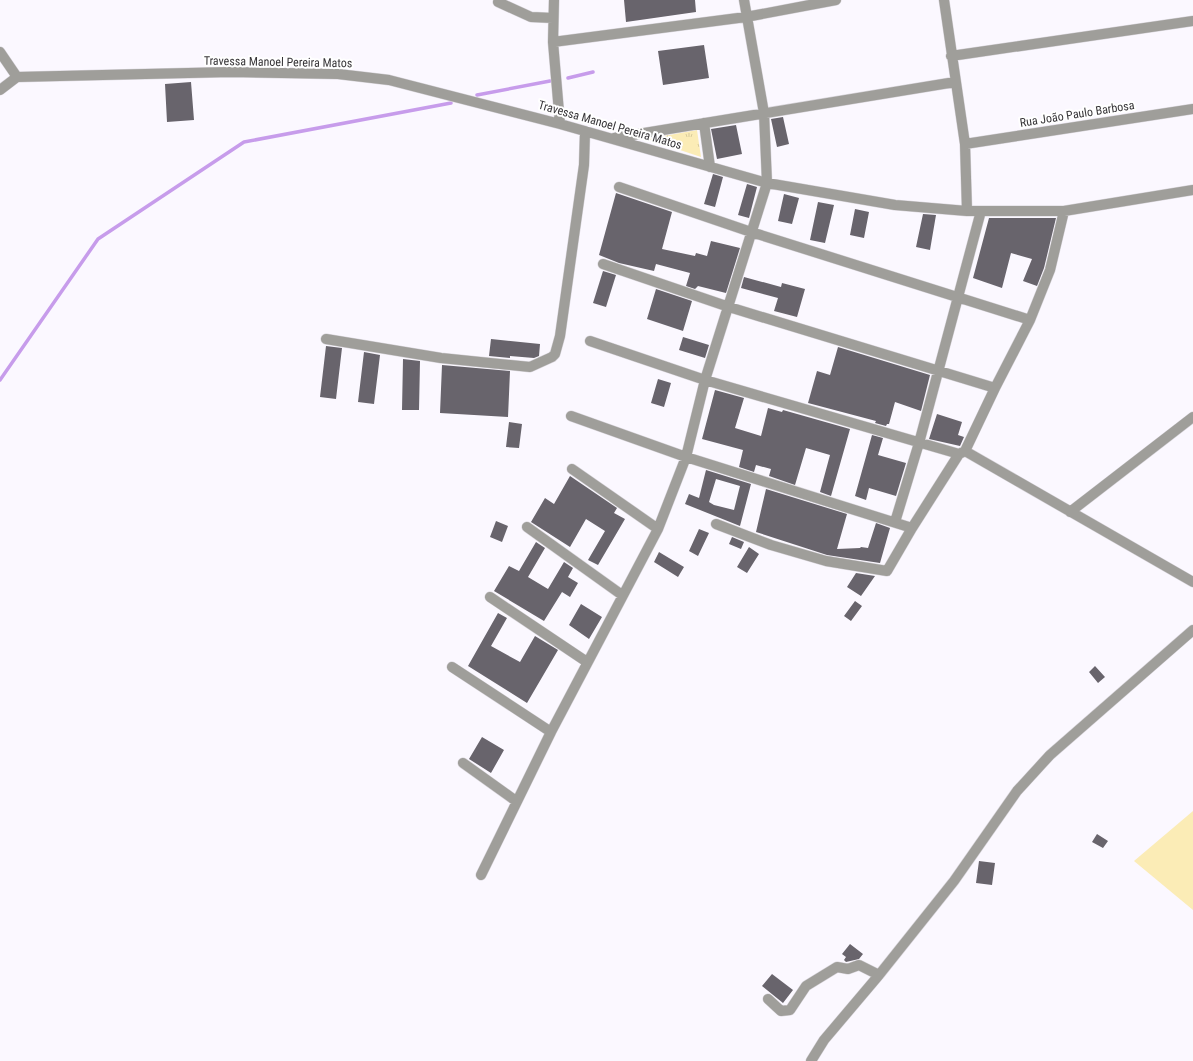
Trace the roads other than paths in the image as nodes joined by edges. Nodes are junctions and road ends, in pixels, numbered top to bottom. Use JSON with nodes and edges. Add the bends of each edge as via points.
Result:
{"nodes":[{"id":1,"x":554,"y":0,"type":"edge"},
{"id":2,"x":744,"y":0,"type":"edge"},
{"id":3,"x":836,"y":0,"type":"edge"},
{"id":4,"x":944,"y":0,"type":"edge"},
{"id":5,"x":498,"y":2,"type":"dead end"},
{"id":6,"x":746,"y":17,"type":"junction"},
{"id":7,"x":553,"y":18,"type":"junction"},
{"id":8,"x":1193,"y":21,"type":"edge"},
{"id":9,"x":553,"y":42,"type":"junction"},
{"id":10,"x":0,"y":52,"type":"edge"},
{"id":11,"x":951,"y":56,"type":"junction"},
{"id":12,"x":17,"y":78,"type":"junction"},
{"id":13,"x":955,"y":82,"type":"junction"},
{"id":14,"x":0,"y":90,"type":"edge"},
{"id":15,"x":1193,"y":109,"type":"edge"},
{"id":16,"x":764,"y":113,"type":"junction"},
{"id":17,"x":704,"y":123,"type":"junction"},
{"id":18,"x":560,"y":124,"type":"junction"},
{"id":19,"x":585,"y":131,"type":"junction"},
{"id":20,"x":610,"y":138,"type":"junction"},
{"id":21,"x":965,"y":144,"type":"junction"},
{"id":22,"x":710,"y":167,"type":"junction"},
{"id":23,"x":767,"y":183,"type":"junction"},
{"id":24,"x":619,"y":187,"type":"dead end"},
{"id":25,"x":1193,"y":190,"type":"edge"},
{"id":26,"x":967,"y":211,"type":"junction"},
{"id":27,"x":981,"y":211,"type":"junction"},
{"id":28,"x":1064,"y":211,"type":"junction"},
{"id":29,"x":751,"y":232,"type":"junction"},
{"id":30,"x":603,"y":264,"type":"dead end"},
{"id":31,"x":959,"y":297,"type":"junction"},
{"id":32,"x":729,"y":307,"type":"junction"},
{"id":33,"x":1030,"y":320,"type":"junction"},
{"id":34,"x":326,"y":339,"type":"dead end"},
{"id":35,"x":590,"y":341,"type":"dead end"},
{"id":36,"x":938,"y":370,"type":"junction"},
{"id":37,"x":705,"y":380,"type":"junction"},
{"id":38,"x":995,"y":388,"type":"junction"},
{"id":39,"x":571,"y":416,"type":"dead end"},
{"id":40,"x":1193,"y":417,"type":"edge"},
{"id":41,"x":919,"y":443,"type":"junction"},
{"id":42,"x":962,"y":452,"type":"junction"},
{"id":43,"x":686,"y":457,"type":"junction"},
{"id":44,"x":572,"y":469,"type":"dead end"},
{"id":45,"x":1070,"y":512,"type":"junction"},
{"id":46,"x":895,"y":522,"type":"junction"},
{"id":47,"x":716,"y":524,"type":"dead end"},
{"id":48,"x":527,"y":527,"type":"dead end"},
{"id":49,"x":912,"y":528,"type":"junction"},
{"id":50,"x":658,"y":529,"type":"junction"},
{"id":51,"x":1193,"y":582,"type":"edge"},
{"id":52,"x":622,"y":595,"type":"junction"},
{"id":53,"x":490,"y":597,"type":"dead end"},
{"id":54,"x":1193,"y":630,"type":"edge"},
{"id":55,"x":587,"y":662,"type":"junction"},
{"id":56,"x":452,"y":667,"type":"dead end"},
{"id":57,"x":551,"y":732,"type":"junction"},
{"id":58,"x":463,"y":763,"type":"dead end"},
{"id":59,"x":516,"y":801,"type":"junction"},
{"id":60,"x":481,"y":875,"type":"dead end"},
{"id":61,"x":879,"y":975,"type":"junction"},
{"id":62,"x":768,"y":999,"type":"dead end"},
{"id":63,"x":811,"y":1061,"type":"edge"}],
"edges":[{"from":1,"to":7,"type":"street"},
{"from":2,"to":6,"type":"street"},
{"from":3,"to":6,"type":"street"},
{"from":4,"to":11,"type":"street"},
{"from":5,"to":7,"type":"street","via":[[531,17]]},
{"from":6,"to":9,"type":"street"},
{"from":6,"to":16,"type":"street"},
{"from":7,"to":9,"type":"street"},
{"from":8,"to":11,"type":"street"},
{"from":9,"to":18,"type":"street"},
{"from":10,"to":12,"type":"street"},
{"from":11,"to":13,"type":"street"},
{"from":12,"to":14,"type":"street"},
{"from":12,"to":18,"type":"street","name":"Travessa Manoel Pereira Matos","via":[[231,72],[338,74],[389,80]]},
{"from":13,"to":16,"type":"street"},
{"from":13,"to":21,"type":"street"},
{"from":15,"to":21,"type":"street","name":"Rua João Paulo Barbosa"},
{"from":16,"to":17,"type":"street"},
{"from":16,"to":23,"type":"street"},
{"from":17,"to":20,"type":"street"},
{"from":17,"to":22,"type":"street"},
{"from":18,"to":19,"type":"street","name":"Travessa Manoel Pereira Matos"},
{"from":19,"to":20,"type":"street","name":"Travessa Manoel Pereira Matos"},
{"from":19,"to":34,"type":"street","via":[[584,165],[561,329],[552,357],[530,367],[441,358]]},
{"from":20,"to":22,"type":"street","name":"Travessa Manoel Pereira Matos"},
{"from":21,"to":26,"type":"street"},
{"from":22,"to":23,"type":"street","name":"Travessa Manoel Pereira Matos"},
{"from":23,"to":26,"type":"street","name":"Travessa Manoel Pereira Matos","via":[[895,205]]},
{"from":23,"to":29,"type":"street"},
{"from":24,"to":29,"type":"street"},
{"from":25,"to":28,"type":"street","name":"Travessa Manoel Pereira Matos"},
{"from":26,"to":27,"type":"street","name":"Travessa Manoel Pereira Matos"},
{"from":27,"to":28,"type":"street","name":"Travessa Manoel Pereira Matos"},
{"from":27,"to":31,"type":"street"},
{"from":28,"to":33,"type":"street","via":[[1050,270]]},
{"from":29,"to":31,"type":"street"},
{"from":29,"to":32,"type":"street"},
{"from":30,"to":32,"type":"street"},
{"from":31,"to":33,"type":"street"},
{"from":31,"to":36,"type":"street"},
{"from":32,"to":36,"type":"street"},
{"from":32,"to":37,"type":"street"},
{"from":33,"to":38,"type":"street"},
{"from":35,"to":37,"type":"street"},
{"from":36,"to":38,"type":"street"},
{"from":36,"to":41,"type":"street"},
{"from":37,"to":41,"type":"street"},
{"from":37,"to":43,"type":"street"},
{"from":38,"to":42,"type":"street"},
{"from":39,"to":43,"type":"street"},
{"from":40,"to":45,"type":"street"},
{"from":41,"to":42,"type":"street"},
{"from":41,"to":46,"type":"street"},
{"from":42,"to":45,"type":"street"},
{"from":42,"to":49,"type":"street"},
{"from":43,"to":46,"type":"street"},
{"from":43,"to":50,"type":"street"},
{"from":44,"to":50,"type":"street"},
{"from":45,"to":51,"type":"street"},
{"from":46,"to":49,"type":"street"},
{"from":47,"to":49,"type":"street","via":[[771,545],[826,561],[887,571]]},
{"from":48,"to":52,"type":"street"},
{"from":50,"to":52,"type":"street"},
{"from":52,"to":55,"type":"street"},
{"from":53,"to":55,"type":"street"},
{"from":54,"to":61,"type":"street","via":[[1055,751],[1017,791],[954,881]]},
{"from":55,"to":57,"type":"street"},
{"from":56,"to":57,"type":"street"},
{"from":57,"to":59,"type":"street"},
{"from":58,"to":59,"type":"street"},
{"from":59,"to":60,"type":"street"},
{"from":61,"to":62,"type":"street","via":[[859,965],[848,969],[837,967],[806,986],[790,1010],[781,1011]]},
{"from":61,"to":63,"type":"street","via":[[824,1040]]}]}
